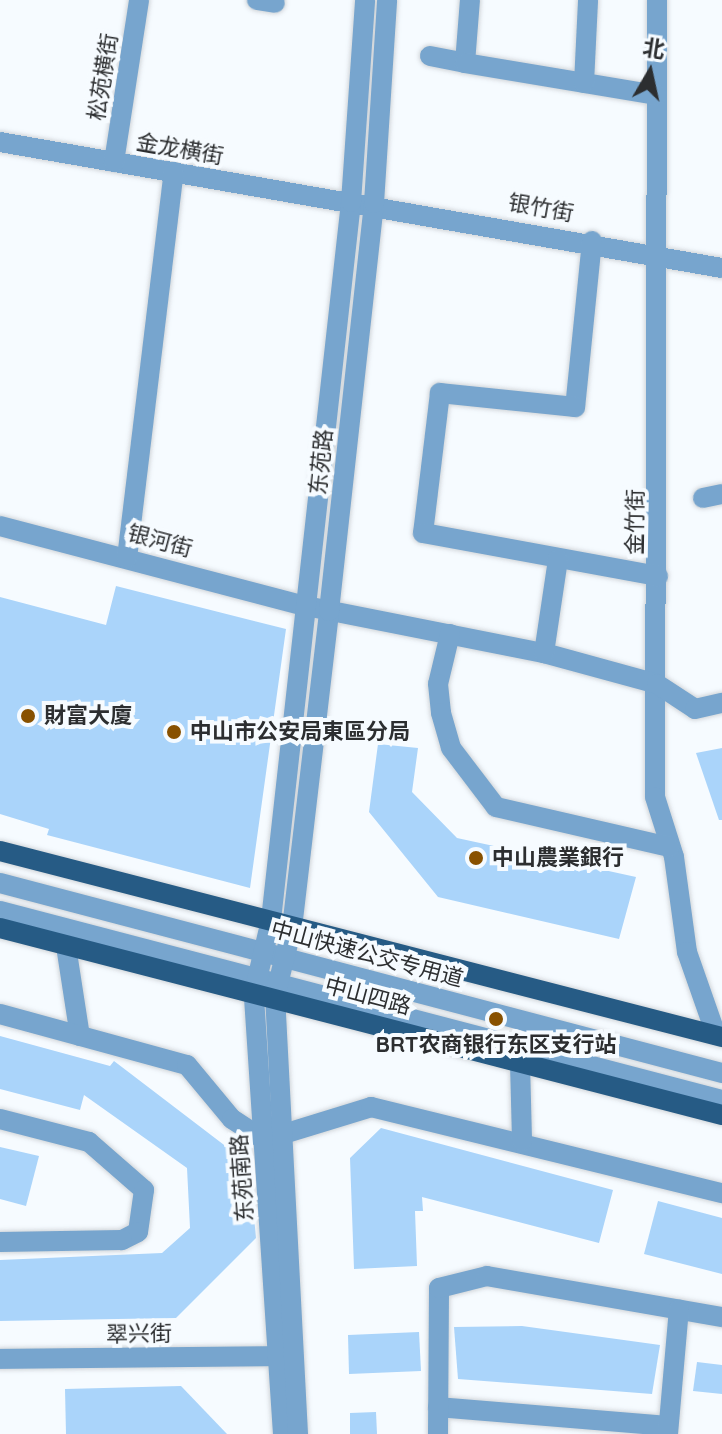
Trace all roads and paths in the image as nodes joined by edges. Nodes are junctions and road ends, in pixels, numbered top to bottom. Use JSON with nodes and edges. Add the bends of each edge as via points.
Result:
{"nodes":[{"id":1,"x":139,"y":0,"type":"edge"},
{"id":2,"x":365,"y":0,"type":"edge"},
{"id":3,"x":387,"y":0,"type":"edge"},
{"id":4,"x":470,"y":0,"type":"edge"},
{"id":5,"x":588,"y":0,"type":"edge"},
{"id":6,"x":657,"y":0,"type":"edge"},
{"id":7,"x":430,"y":56,"type":"dead end"},
{"id":8,"x":465,"y":63,"type":"junction"},
{"id":9,"x":584,"y":83,"type":"junction"},
{"id":10,"x":656,"y":95,"type":"junction"},
{"id":11,"x":0,"y":142,"type":"edge"},
{"id":12,"x":114,"y":162,"type":"junction"},
{"id":13,"x":174,"y":172,"type":"junction"},
{"id":14,"x":351,"y":202,"type":"junction"},
{"id":15,"x":374,"y":203,"type":"junction"},
{"id":16,"x":592,"y":241,"type":"junction"},
{"id":17,"x":656,"y":254,"type":"junction"},
{"id":18,"x":722,"y":268,"type":"edge"},
{"id":19,"x":0,"y":526,"type":"edge"},
{"id":20,"x":127,"y":558,"type":"junction"},
{"id":21,"x":558,"y":559,"type":"junction"},
{"id":22,"x":658,"y":576,"type":"junction"},
{"id":23,"x":306,"y":606,"type":"junction"},
{"id":24,"x":329,"y":611,"type":"junction"},
{"id":25,"x":450,"y":634,"type":"junction"},
{"id":26,"x":544,"y":653,"type":"junction"},
{"id":27,"x":657,"y":684,"type":"junction"},
{"id":28,"x":722,"y":703,"type":"edge"},
{"id":29,"x":669,"y":847,"type":"junction"},
{"id":30,"x":0,"y":851,"type":"edge"},
{"id":31,"x":0,"y":883,"type":"edge"},
{"id":32,"x":0,"y":911,"type":"edge"},
{"id":33,"x":271,"y":920,"type":"junction"},
{"id":34,"x":0,"y":928,"type":"edge"},
{"id":35,"x":292,"y":928,"type":"junction"},
{"id":36,"x":66,"y":946,"type":"junction"},
{"id":37,"x":263,"y":952,"type":"junction"},
{"id":38,"x":285,"y":957,"type":"junction"},
{"id":39,"x":256,"y":985,"type":"junction"},
{"id":40,"x":277,"y":989,"type":"junction"},
{"id":41,"x":0,"y":1014,"type":"edge"},
{"id":42,"x":80,"y":1036,"type":"junction"},
{"id":43,"x":719,"y":1036,"type":"edge"},
{"id":44,"x":520,"y":1063,"type":"junction"},
{"id":45,"x":722,"y":1073,"type":"edge"},
{"id":46,"x":722,"y":1100,"type":"edge"},
{"id":47,"x":722,"y":1115,"type":"edge"},
{"id":48,"x":0,"y":1119,"type":"edge"},
{"id":49,"x":273,"y":1137,"type":"junction"},
{"id":50,"x":522,"y":1141,"type":"junction"},
{"id":51,"x":722,"y":1193,"type":"edge"},
{"id":52,"x":0,"y":1242,"type":"edge"},
{"id":53,"x":679,"y":1309,"type":"junction"},
{"id":54,"x":722,"y":1317,"type":"edge"},
{"id":55,"x":279,"y":1356,"type":"junction"},
{"id":56,"x":0,"y":1359,"type":"edge"},
{"id":57,"x":438,"y":1407,"type":"junction"},
{"id":58,"x":667,"y":1430,"type":"edge"},
{"id":59,"x":283,"y":1434,"type":"edge"},
{"id":60,"x":298,"y":1434,"type":"edge"},
{"id":61,"x":438,"y":1434,"type":"edge"}],
"edges":[{"from":1,"to":12,"type":"street","name":"松苑横街"},
{"from":2,"to":14,"type":"street","name":"东苑路"},
{"from":3,"to":15,"type":"street","name":"东苑路"},
{"from":4,"to":8,"type":"street"},
{"from":5,"to":9,"type":"street"},
{"from":6,"to":10,"type":"street","name":"金竹街"},
{"from":7,"to":8,"type":"street"},
{"from":8,"to":9,"type":"street"},
{"from":9,"to":10,"type":"street"},
{"from":10,"to":17,"type":"street","name":"金竹街"},
{"from":11,"to":12,"type":"street","name":"金龙横街"},
{"from":12,"to":13,"type":"street","name":"金龙横街"},
{"from":13,"to":14,"type":"street","name":"金龙横街"},
{"from":13,"to":20,"type":"street"},
{"from":14,"to":15,"type":"street","name":"银竹街"},
{"from":14,"to":23,"type":"street","name":"东苑路"},
{"from":15,"to":16,"type":"street","name":"银竹街"},
{"from":15,"to":24,"type":"street","name":"东苑路"},
{"from":16,"to":17,"type":"street","name":"银竹街"},
{"from":16,"to":21,"type":"street","via":[[575,407],[440,393],[423,533]]},
{"from":17,"to":18,"type":"street","name":"银竹街"},
{"from":17,"to":22,"type":"street","name":"金竹街"},
{"from":19,"to":20,"type":"street","name":"银河街"},
{"from":20,"to":23,"type":"street","name":"银河街"},
{"from":21,"to":22,"type":"street"},
{"from":21,"to":26,"type":"street"},
{"from":22,"to":27,"type":"street","name":"金竹街"},
{"from":23,"to":24,"type":"street","name":"银河街"},
{"from":23,"to":33,"type":"street","name":"东苑路"},
{"from":24,"to":25,"type":"street","name":"银河街"},
{"from":24,"to":35,"type":"street","name":"东苑路"},
{"from":25,"to":26,"type":"street","name":"银河街"},
{"from":25,"to":29,"type":"street","via":[[438,684],[441,713],[451,748],[496,807]]},
{"from":26,"to":27,"type":"street","name":"银河街"},
{"from":27,"to":28,"type":"street","name":"银河街","via":[[695,709]]},
{"from":27,"to":29,"type":"street","name":"金竹街","via":[[655,797]]},
{"from":29,"to":43,"type":"street","name":"金竹街","via":[[687,952]]},
{"from":30,"to":33,"type":"main road"},
{"from":31,"to":37,"type":"street","name":"中山快速公交专用道"},
{"from":32,"to":39,"type":"street"},
{"from":33,"to":35,"type":"main road"},
{"from":33,"to":37,"type":"street","name":"东苑南路"},
{"from":34,"to":36,"type":"main road","name":"中山四路"},
{"from":35,"to":38,"type":"street","name":"东苑南路"},
{"from":35,"to":43,"type":"main road"},
{"from":36,"to":39,"type":"main road","name":"中山四路"},
{"from":36,"to":42,"type":"street"},
{"from":37,"to":38,"type":"street","name":"中山快速公交专用道"},
{"from":37,"to":39,"type":"street","name":"东苑南路"},
{"from":38,"to":40,"type":"street","name":"东苑南路"},
{"from":38,"to":45,"type":"street","name":"中山快速公交专用道"},
{"from":39,"to":40,"type":"main road","name":"中山四路"},
{"from":39,"to":49,"type":"street","name":"东苑南路"},
{"from":40,"to":44,"type":"main road","name":"中山四路"},
{"from":40,"to":46,"type":"street"},
{"from":40,"to":49,"type":"street","name":"东苑南路"},
{"from":41,"to":42,"type":"street"},
{"from":42,"to":49,"type":"street","via":[[187,1065],[232,1119]]},
{"from":44,"to":47,"type":"main road","name":"中山四路"},
{"from":44,"to":50,"type":"street"},
{"from":48,"to":52,"type":"street","via":[[89,1142],[144,1190],[138,1232],[122,1240]]},
{"from":49,"to":50,"type":"street","via":[[371,1107]]},
{"from":49,"to":55,"type":"street","name":"东苑南路"},
{"from":49,"to":60,"type":"street","name":"东苑南路"},
{"from":50,"to":51,"type":"street"},
{"from":53,"to":54,"type":"street"},
{"from":53,"to":57,"type":"street","via":[[487,1276],[439,1288]]},
{"from":53,"to":58,"type":"street"},
{"from":55,"to":56,"type":"street","name":"翠兴街"},
{"from":55,"to":59,"type":"street","name":"东苑南路"},
{"from":57,"to":58,"type":"street"},
{"from":57,"to":61,"type":"street"}]}
